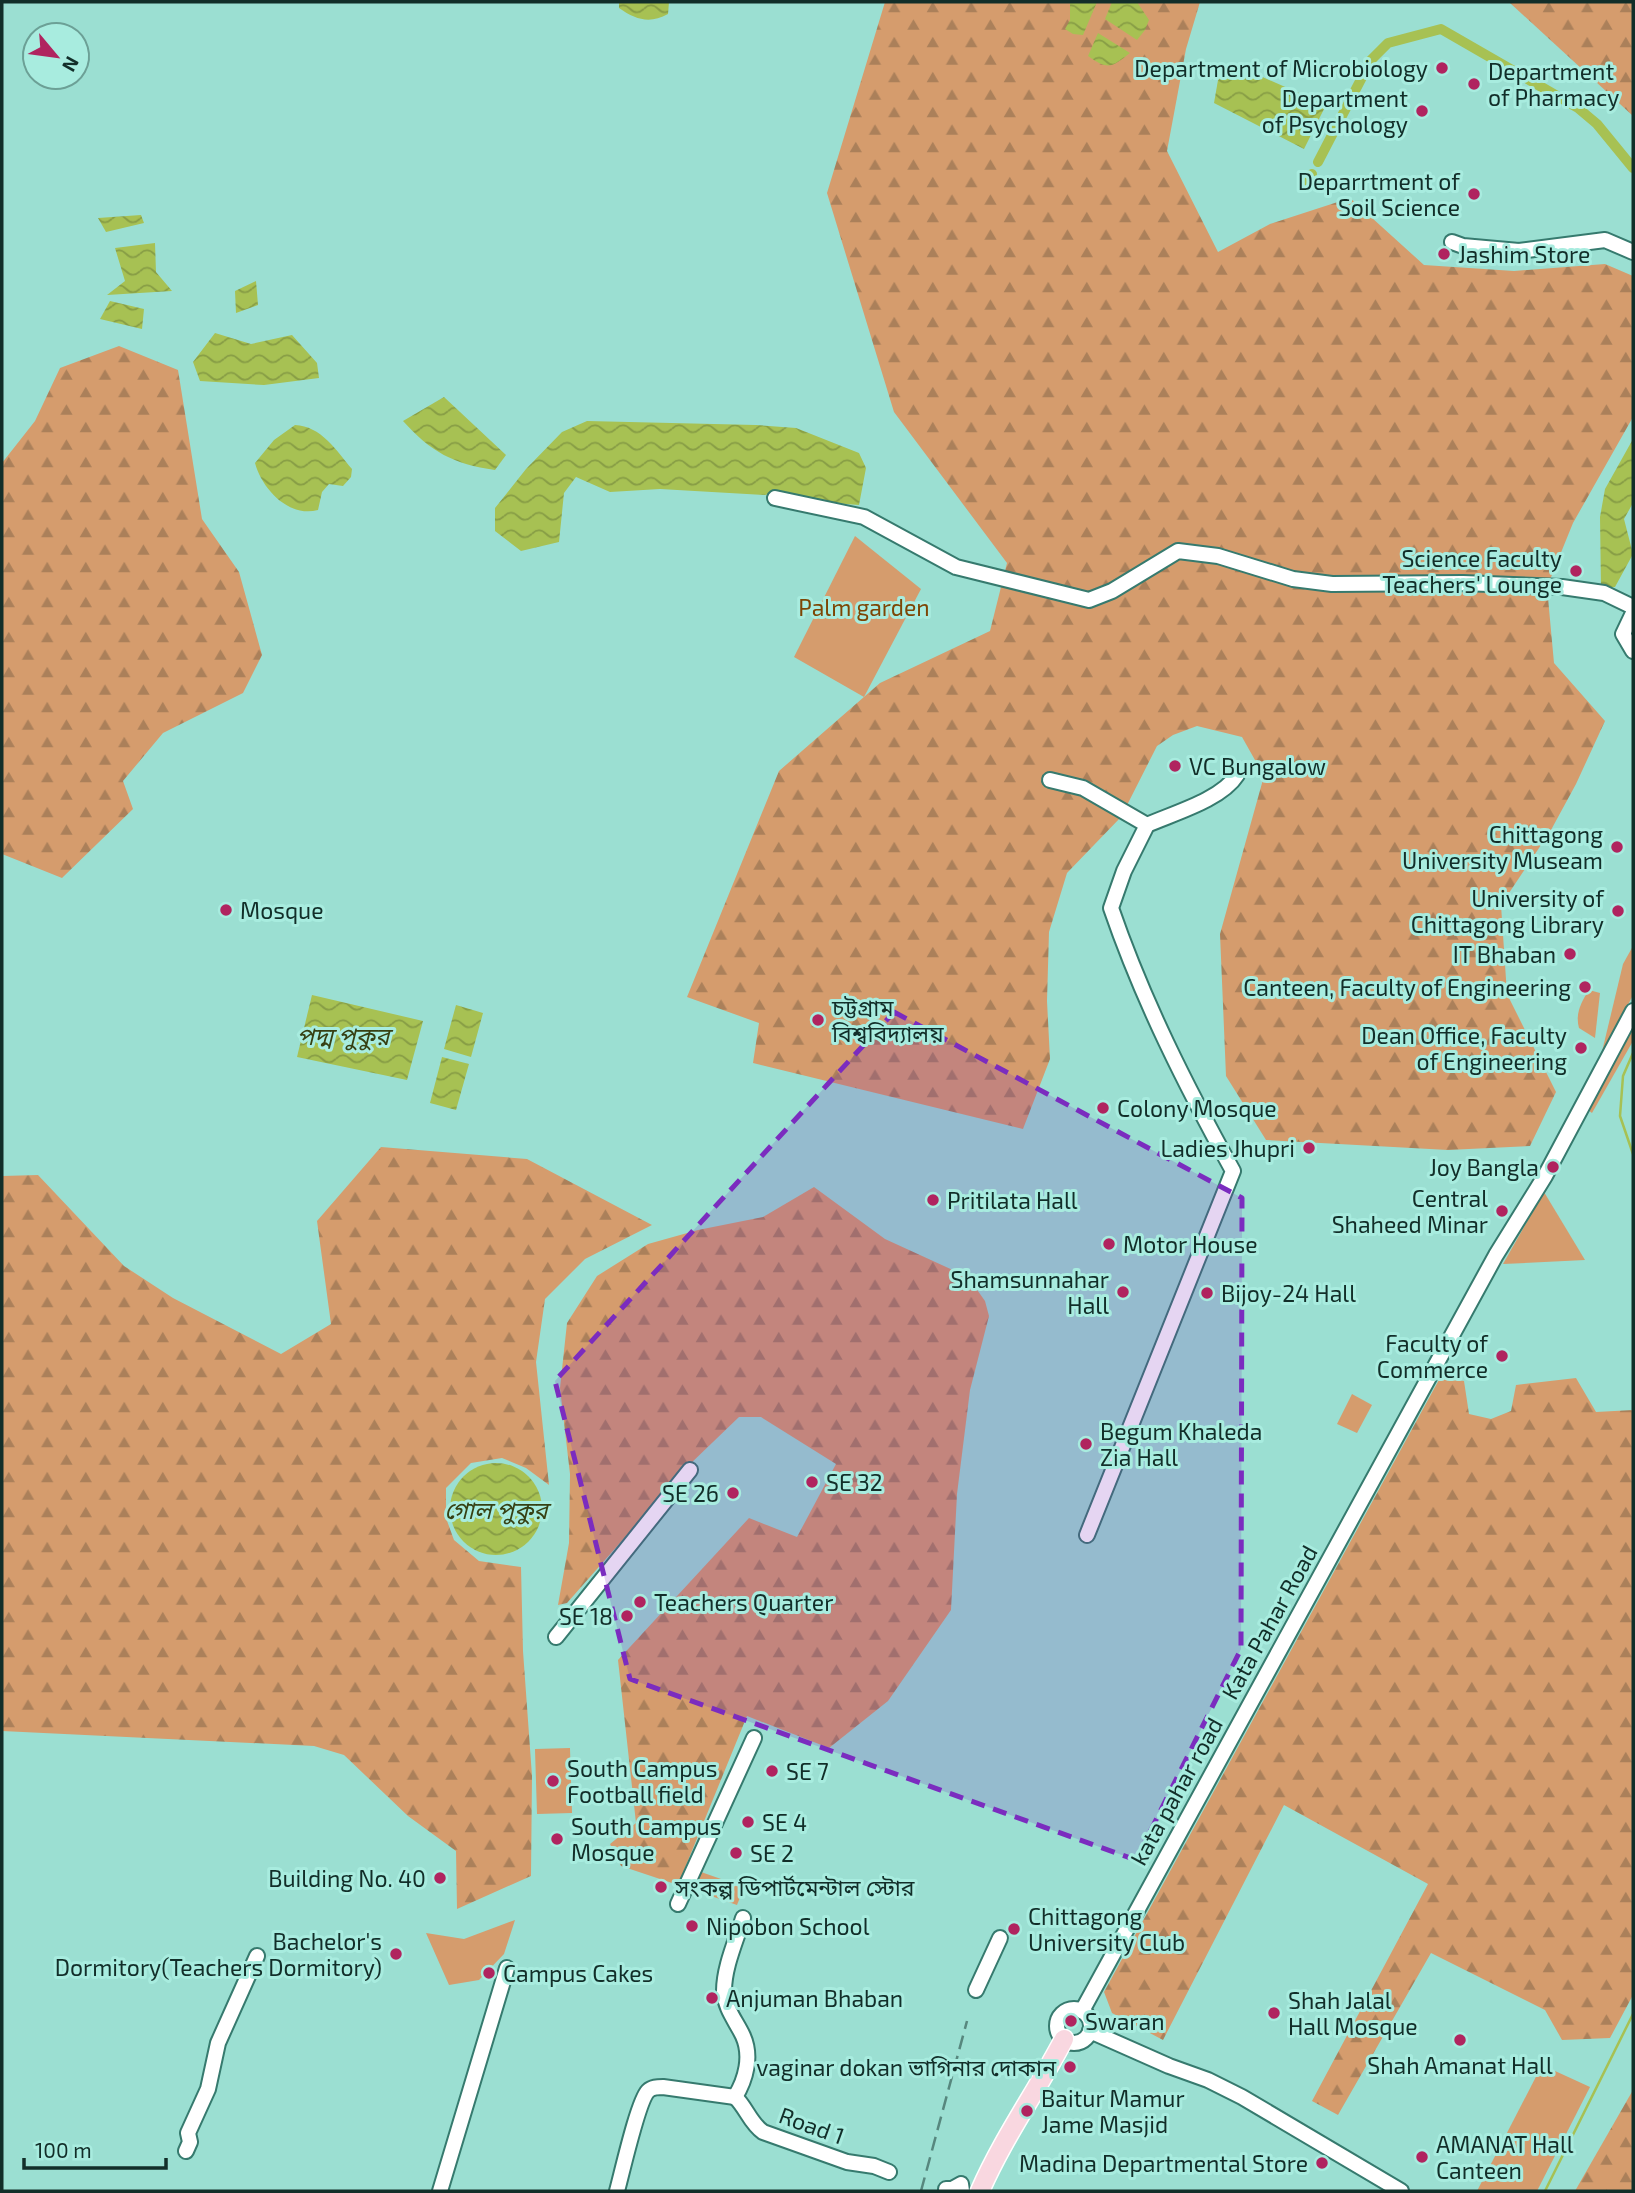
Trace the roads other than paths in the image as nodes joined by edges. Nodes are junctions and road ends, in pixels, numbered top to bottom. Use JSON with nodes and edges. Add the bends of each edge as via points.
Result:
{"nodes":[{"id":1,"x":1452,"y":242,"type":"dead end"},
{"id":2,"x":1633,"y":252,"type":"edge"},
{"id":3,"x":775,"y":498,"type":"dead end"},
{"id":4,"x":1633,"y":607,"type":"edge"},
{"id":5,"x":1633,"y":613,"type":"edge"},
{"id":6,"x":1633,"y":651,"type":"edge"},
{"id":7,"x":1237,"y":775,"type":"dead end"},
{"id":8,"x":1050,"y":780,"type":"dead end"},
{"id":9,"x":1147,"y":825,"type":"junction"},
{"id":10,"x":1633,"y":1011,"type":"edge"},
{"id":11,"x":1483,"y":1279,"type":"junction"},
{"id":12,"x":690,"y":1470,"type":"dead end"},
{"id":13,"x":1087,"y":1535,"type":"dead end"},
{"id":14,"x":556,"y":1637,"type":"dead end"},
{"id":15,"x":754,"y":1738,"type":"dead end"},
{"id":16,"x":678,"y":1904,"type":"dead end"},
{"id":17,"x":743,"y":1918,"type":"dead end"},
{"id":18,"x":1000,"y":1938,"type":"dead end"},
{"id":19,"x":257,"y":1956,"type":"dead end"},
{"id":20,"x":508,"y":1968,"type":"dead end"},
{"id":21,"x":976,"y":1990,"type":"dead end"},
{"id":22,"x":1091,"y":1993,"type":"dead end"},
{"id":23,"x":1082,"y":2011,"type":"junction"},
{"id":24,"x":1090,"y":2031,"type":"junction"},
{"id":25,"x":1064,"y":2039,"type":"junction"},
{"id":26,"x":735,"y":2097,"type":"junction"},
{"id":27,"x":186,"y":2151,"type":"dead end"},
{"id":28,"x":889,"y":2172,"type":"dead end"},
{"id":29,"x":946,"y":2189,"type":"dead end"},
{"id":30,"x":440,"y":2191,"type":"edge"},
{"id":31,"x":617,"y":2191,"type":"edge"},
{"id":32,"x":962,"y":2191,"type":"edge"},
{"id":33,"x":980,"y":2191,"type":"edge"},
{"id":34,"x":1401,"y":2191,"type":"edge"}],
"edges":[{"from":1,"to":2,"type":"street","via":[[1519,251],[1605,240]]},
{"from":3,"to":4,"type":"street","via":[[864,516],[956,567],[1088,600],[1112,591],[1178,551],[1218,555],[1293,579],[1332,584],[1562,587],[1604,593]]},
{"from":5,"to":6,"type":"street","via":[[1623,634]]},
{"from":7,"to":9,"type":"street","via":[[1216,794]]},
{"from":8,"to":9,"type":"street","via":[[1083,788]]},
{"from":9,"to":13,"type":"street","via":[[1111,908],[1149,1008],[1233,1171]]},
{"from":10,"to":11,"type":"street","name":"Kata Pahar Road","via":[[1545,1176]]},
{"from":11,"to":22,"type":"street","name":"kata pahar road"},
{"from":11,"to":23,"type":"street","name":"Kata Pahar Road"},
{"from":12,"to":14,"type":"street"},
{"from":15,"to":16,"type":"street"},
{"from":17,"to":26,"type":"street","via":[[727,1966],[724,1992],[747,2045],[746,2073]]},
{"from":18,"to":21,"type":"street"},
{"from":19,"to":27,"type":"street","via":[[218,2043]]},
{"from":20,"to":30,"type":"street"},
{"from":23,"to":24,"type":"street","via":[[1090,2021]]},
{"from":23,"to":25,"type":"street","via":[[1072,2009],[1059,2018],[1057,2028]]},
{"from":24,"to":25,"type":"street","via":[[1079,2042]]},
{"from":24,"to":34,"type":"street","via":[[1242,2097]]},
{"from":25,"to":33,"type":"main road"},
{"from":26,"to":28,"type":"street","name":"Road 1","via":[[763,2132]]},
{"from":26,"to":31,"type":"street","via":[[663,2087],[647,2092]]},
{"from":29,"to":32,"type":"street","via":[[961,2184]]}]}
